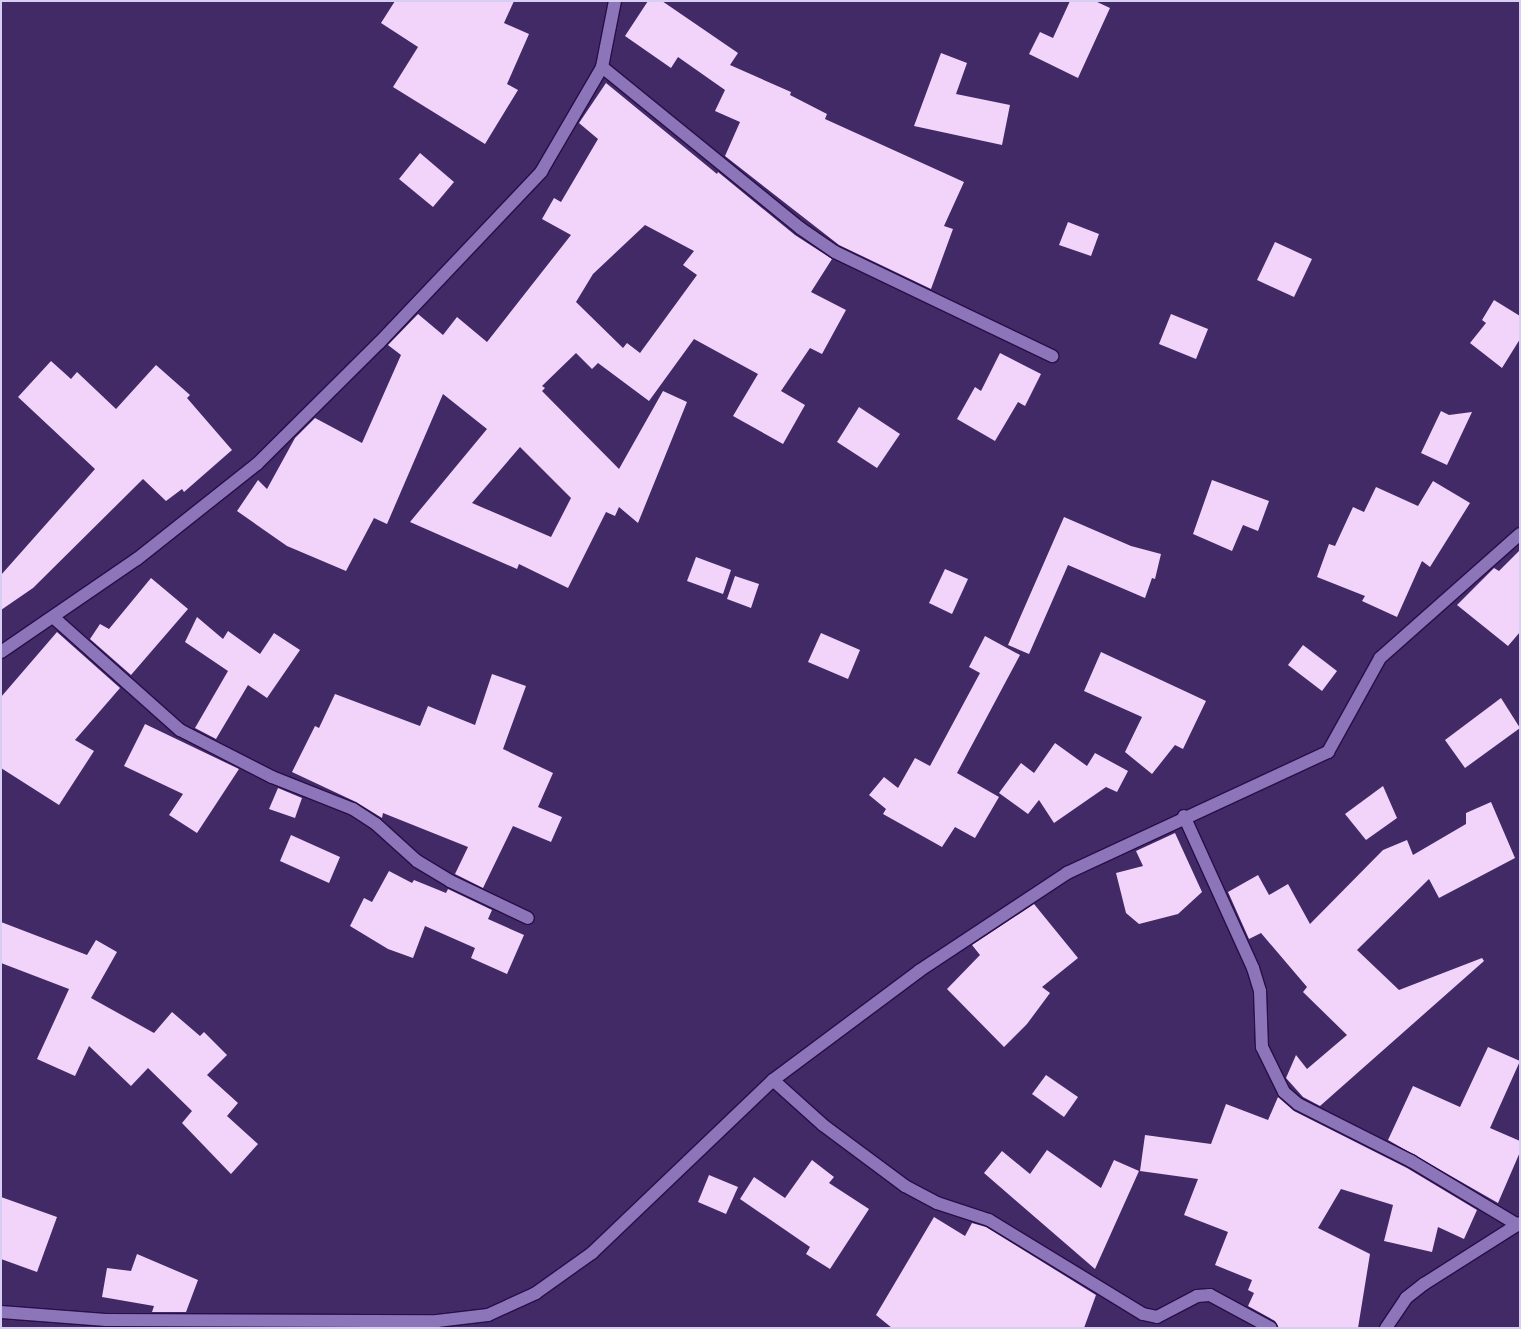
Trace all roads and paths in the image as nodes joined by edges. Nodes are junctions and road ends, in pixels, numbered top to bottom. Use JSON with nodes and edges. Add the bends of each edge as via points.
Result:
{"nodes":[{"id":1,"x":615,"y":1,"type":"edge"},
{"id":2,"x":602,"y":67,"type":"junction"},
{"id":3,"x":1052,"y":356,"type":"dead end"},
{"id":4,"x":1520,"y":534,"type":"edge"},
{"id":5,"x":52,"y":616,"type":"junction"},
{"id":6,"x":1,"y":652,"type":"edge"},
{"id":7,"x":1184,"y":816,"type":"junction"},
{"id":8,"x":528,"y":918,"type":"dead end"},
{"id":9,"x":773,"y":1080,"type":"junction"},
{"id":10,"x":1519,"y":1224,"type":"edge"},
{"id":11,"x":1,"y":1312,"type":"edge"},
{"id":12,"x":108,"y":1324,"type":"edge"},
{"id":13,"x":1271,"y":1328,"type":"edge"},
{"id":14,"x":1386,"y":1328,"type":"edge"}],
"edges":[{"from":1,"to":2,"type":"street"},
{"from":2,"to":3,"type":"street","via":[[800,228],[835,252]]},
{"from":2,"to":5,"type":"street","via":[[541,172],[372,350],[257,464],[136,559]]},
{"from":4,"to":7,"type":"street","via":[[1380,658],[1328,752]]},
{"from":5,"to":6,"type":"street"},
{"from":5,"to":8,"type":"street","via":[[180,730],[272,777],[353,809],[376,824],[417,861],[450,882]]},
{"from":7,"to":9,"type":"street","via":[[1068,873],[919,971]]},
{"from":7,"to":10,"type":"street","via":[[1253,968],[1260,991],[1262,1047],[1284,1092],[1298,1104],[1411,1161]]},
{"from":9,"to":12,"type":"street","via":[[592,1253],[536,1294],[488,1315],[437,1321]]},
{"from":9,"to":13,"type":"street","via":[[823,1126],[905,1186],[937,1203],[997,1224],[1040,1254],[1143,1314],[1157,1317],[1197,1296],[1210,1295]]},
{"from":10,"to":14,"type":"street","via":[[1406,1298]]},
{"from":11,"to":12,"type":"street"}]}
